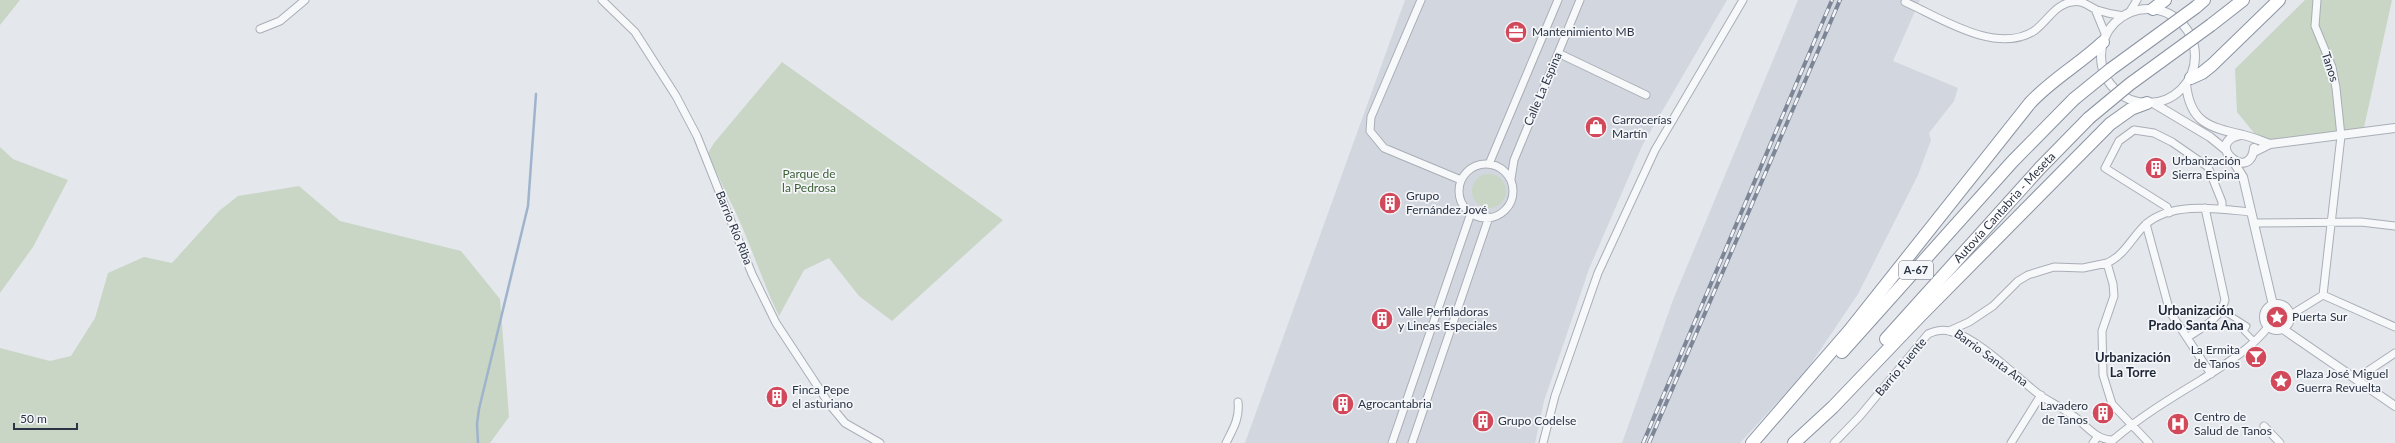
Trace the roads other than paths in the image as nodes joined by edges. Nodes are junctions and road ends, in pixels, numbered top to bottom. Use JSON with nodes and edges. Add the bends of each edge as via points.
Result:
{"nodes":[{"id":1,"x":305,"y":0,"type":"edge"},
{"id":2,"x":602,"y":0,"type":"edge"},
{"id":3,"x":1421,"y":0,"type":"edge"},
{"id":4,"x":1558,"y":0,"type":"edge"},
{"id":5,"x":1580,"y":0,"type":"edge"},
{"id":6,"x":1743,"y":0,"type":"edge"},
{"id":7,"x":2137,"y":0,"type":"edge"},
{"id":8,"x":2243,"y":0,"type":"edge"},
{"id":9,"x":2279,"y":0,"type":"edge"},
{"id":10,"x":2317,"y":0,"type":"edge"},
{"id":11,"x":1905,"y":2,"type":"dead end"},
{"id":12,"x":2200,"y":3,"type":"edge"},
{"id":13,"x":2157,"y":5,"type":"edge"},
{"id":14,"x":2095,"y":9,"type":"junction"},
{"id":15,"x":2126,"y":15,"type":"junction"},
{"id":16,"x":260,"y":29,"type":"dead end"},
{"id":17,"x":2105,"y":39,"type":"junction"},
{"id":18,"x":1558,"y":53,"type":"junction"},
{"id":19,"x":2188,"y":81,"type":"junction"},
{"id":20,"x":1646,"y":95,"type":"dead end"},
{"id":21,"x":2150,"y":103,"type":"junction"},
{"id":22,"x":2395,"y":128,"type":"edge"},
{"id":23,"x":2240,"y":135,"type":"junction"},
{"id":24,"x":2340,"y":136,"type":"junction"},
{"id":25,"x":2249,"y":137,"type":"junction"},
{"id":26,"x":2270,"y":144,"type":"junction"},
{"id":27,"x":2226,"y":150,"type":"junction"},
{"id":28,"x":2254,"y":152,"type":"junction"},
{"id":29,"x":2248,"y":159,"type":"junction"},
{"id":30,"x":2233,"y":161,"type":"junction"},
{"id":31,"x":1489,"y":164,"type":"junction"},
{"id":32,"x":2243,"y":177,"type":"junction"},
{"id":33,"x":1511,"y":179,"type":"junction"},
{"id":34,"x":1461,"y":180,"type":"junction"},
{"id":35,"x":2205,"y":208,"type":"junction"},
{"id":36,"x":2222,"y":209,"type":"junction"},
{"id":37,"x":2251,"y":212,"type":"junction"},
{"id":38,"x":1471,"y":213,"type":"junction"},
{"id":39,"x":2169,"y":213,"type":"junction"},
{"id":40,"x":1488,"y":218,"type":"junction"},
{"id":41,"x":2331,"y":222,"type":"junction"},
{"id":42,"x":2255,"y":223,"type":"junction"},
{"id":43,"x":2146,"y":224,"type":"junction"},
{"id":44,"x":2395,"y":226,"type":"edge"},
{"id":45,"x":2107,"y":263,"type":"junction"},
{"id":46,"x":2322,"y":294,"type":"junction"},
{"id":47,"x":2273,"y":305,"type":"junction"},
{"id":48,"x":2222,"y":310,"type":"junction"},
{"id":49,"x":2290,"y":316,"type":"junction"},
{"id":50,"x":2268,"y":327,"type":"junction"},
{"id":51,"x":2395,"y":327,"type":"edge"},
{"id":52,"x":2283,"y":329,"type":"junction"},
{"id":53,"x":1950,"y":331,"type":"junction"},
{"id":54,"x":2188,"y":337,"type":"junction"},
{"id":55,"x":2254,"y":341,"type":"junction"},
{"id":56,"x":2395,"y":353,"type":"edge"},
{"id":57,"x":2211,"y":374,"type":"junction"},
{"id":58,"x":2356,"y":379,"type":"junction"},
{"id":59,"x":2041,"y":395,"type":"junction"},
{"id":60,"x":1238,"y":402,"type":"dead end"},
{"id":61,"x":2395,"y":406,"type":"edge"},
{"id":62,"x":2131,"y":424,"type":"junction"},
{"id":63,"x":2264,"y":426,"type":"dead end"},
{"id":64,"x":2098,"y":436,"type":"junction"},
{"id":65,"x":2113,"y":441,"type":"edge"},
{"id":66,"x":880,"y":443,"type":"edge"},
{"id":67,"x":1226,"y":443,"type":"edge"},
{"id":68,"x":1392,"y":443,"type":"edge"},
{"id":69,"x":1412,"y":443,"type":"edge"},
{"id":70,"x":1543,"y":443,"type":"edge"},
{"id":71,"x":1752,"y":443,"type":"edge"},
{"id":72,"x":1760,"y":443,"type":"edge"},
{"id":73,"x":1793,"y":443,"type":"edge"},
{"id":74,"x":1834,"y":443,"type":"edge"},
{"id":75,"x":2011,"y":443,"type":"edge"},
{"id":76,"x":2093,"y":443,"type":"edge"},
{"id":77,"x":2149,"y":443,"type":"edge"},
{"id":78,"x":2280,"y":443,"type":"edge"}],
"edges":[{"from":1,"to":16,"type":"street","via":[[280,21]]},
{"from":2,"to":66,"type":"street","name":"Barrio Río Riba","via":[[635,32],[697,136],[752,274],[776,323],[830,405],[845,423]]},
{"from":3,"to":34,"type":"street","via":[[1371,117],[1370,131],[1384,148]]},
{"from":4,"to":31,"type":"street","name":"Calle La Espina"},
{"from":5,"to":18,"type":"street","name":"Calle La Espina"},
{"from":6,"to":70,"type":"street","via":[[1655,150],[1598,273],[1555,396]]},
{"from":7,"to":15,"type":"street"},
{"from":8,"to":73,"type":"highway","name":"Autovía Cantabria - Meseta","number":"A-67","bridge":true,"via":[[2130,84],[2089,118],[2040,168]]},
{"from":9,"to":19,"type":"highway","via":[[2212,65]]},
{"from":10,"to":24,"type":"street","name":"Tanos","via":[[2315,26],[2335,81]]},
{"from":11,"to":14,"type":"street","via":[[1982,36],[1998,40],[2019,37],[2031,32],[2057,8],[2067,3],[2083,2]]},
{"from":12,"to":72,"type":"highway","name":"Autovía Cantabria - Meseta","number":"A-67","bridge":true,"via":[[2074,99],[1992,184]]},
{"from":13,"to":15,"type":"street"},
{"from":13,"to":19,"type":"street","via":[[2180,20],[2194,42],[2195,60]]},
{"from":14,"to":15,"type":"street"},
{"from":14,"to":17,"type":"street"},
{"from":15,"to":17,"type":"street","via":[[2114,24]]},
{"from":17,"to":21,"type":"street","via":[[2102,63],[2108,80],[2125,97]]},
{"from":17,"to":71,"type":"highway","via":[[2080,63],[2045,87],[2030,102],[1849,331]]},
{"from":18,"to":20,"type":"street"},
{"from":18,"to":33,"type":"street","name":"Calle La Espina","via":[[1514,160]]},
{"from":19,"to":21,"type":"street","via":[[2171,97]]},
{"from":19,"to":23,"type":"street","via":[[2190,107],[2200,119],[2212,127]]},
{"from":21,"to":27,"type":"street","via":[[2210,137]]},
{"from":21,"to":73,"type":"highway","via":[[2131,109],[2110,124],[1914,321],[1833,407]]},
{"from":22,"to":24,"type":"street"},
{"from":23,"to":25,"type":"street"},
{"from":23,"to":27,"type":"street","via":[[2229,140]]},
{"from":24,"to":26,"type":"street"},
{"from":24,"to":41,"type":"street","name":"Tanos"},
{"from":25,"to":26,"type":"street"},
{"from":25,"to":28,"type":"street","via":[[2254,145]]},
{"from":26,"to":28,"type":"street"},
{"from":27,"to":30,"type":"street"},
{"from":28,"to":29,"type":"street"},
{"from":29,"to":30,"type":"street","via":[[2242,162]]},
{"from":29,"to":32,"type":"street"},
{"from":30,"to":32,"type":"street"},
{"from":31,"to":33,"type":"street","via":[[1501,168]]},
{"from":31,"to":34,"type":"street","via":[[1472,168]]},
{"from":32,"to":37,"type":"street"},
{"from":33,"to":40,"type":"street","name":"Calle La Espina","via":[[1511,202],[1502,213]]},
{"from":34,"to":38,"type":"street","via":[[1460,198]]},
{"from":35,"to":36,"type":"street","name":"Barrio Santa Ana"},
{"from":35,"to":39,"type":"street","name":"Barrio Santa Ana"},
{"from":35,"to":48,"type":"street","via":[[2225,295]]},
{"from":36,"to":37,"type":"street","name":"Barrio Santa Ana"},
{"from":36,"to":39,"type":"street","via":[[2222,202],[2208,167],[2172,142],[2154,133],[2134,130],[2119,141],[2105,168],[2167,207]]},
{"from":37,"to":42,"type":"street"},
{"from":38,"to":40,"type":"street"},
{"from":38,"to":68,"type":"street"},
{"from":39,"to":43,"type":"street","name":"Barrio Santa Ana"},
{"from":40,"to":69,"type":"street"},
{"from":41,"to":42,"type":"street"},
{"from":41,"to":44,"type":"street","via":[[2367,222]]},
{"from":41,"to":46,"type":"street","name":"Tanos"},
{"from":42,"to":47,"type":"street"},
{"from":43,"to":45,"type":"street","name":"Barrio Santa Ana","via":[[2122,253]]},
{"from":43,"to":54,"type":"street","via":[[2170,312]]},
{"from":45,"to":53,"type":"street","name":"Barrio Santa Ana","via":[[2083,268],[2054,268],[2028,275],[2018,281],[1993,306]]},
{"from":45,"to":62,"type":"street","via":[[2114,296],[2102,331],[2102,368],[2112,404]]},
{"from":46,"to":49,"type":"street"},
{"from":46,"to":51,"type":"street"},
{"from":47,"to":49,"type":"street","via":[[2282,306]]},
{"from":47,"to":50,"type":"street","via":[[2267,309],[2264,316]]},
{"from":48,"to":54,"type":"street","via":[[2213,321]]},
{"from":48,"to":55,"type":"street","via":[[2247,326],[2244,331]]},
{"from":49,"to":52,"type":"street","via":[[2288,324]]},
{"from":50,"to":52,"type":"street"},
{"from":50,"to":55,"type":"street"},
{"from":52,"to":58,"type":"street"},
{"from":53,"to":59,"type":"street","name":"Barrio Santa Ana","via":[[1994,358]]},
{"from":53,"to":74,"type":"street","name":"Barrio Fuente","via":[[1937,330],[1928,334],[1860,416]]},
{"from":54,"to":57,"type":"street"},
{"from":55,"to":57,"type":"street"},
{"from":56,"to":58,"type":"street"},
{"from":57,"to":62,"type":"street"},
{"from":58,"to":61,"type":"street"},
{"from":59,"to":64,"type":"street","name":"Barrio Santa Ana"},
{"from":59,"to":75,"type":"street"},
{"from":60,"to":67,"type":"street","via":[[1236,424]]},
{"from":62,"to":65,"type":"street"},
{"from":62,"to":77,"type":"street"},
{"from":63,"to":78,"type":"street"},
{"from":64,"to":65,"type":"street"},
{"from":64,"to":76,"type":"street"}]}
